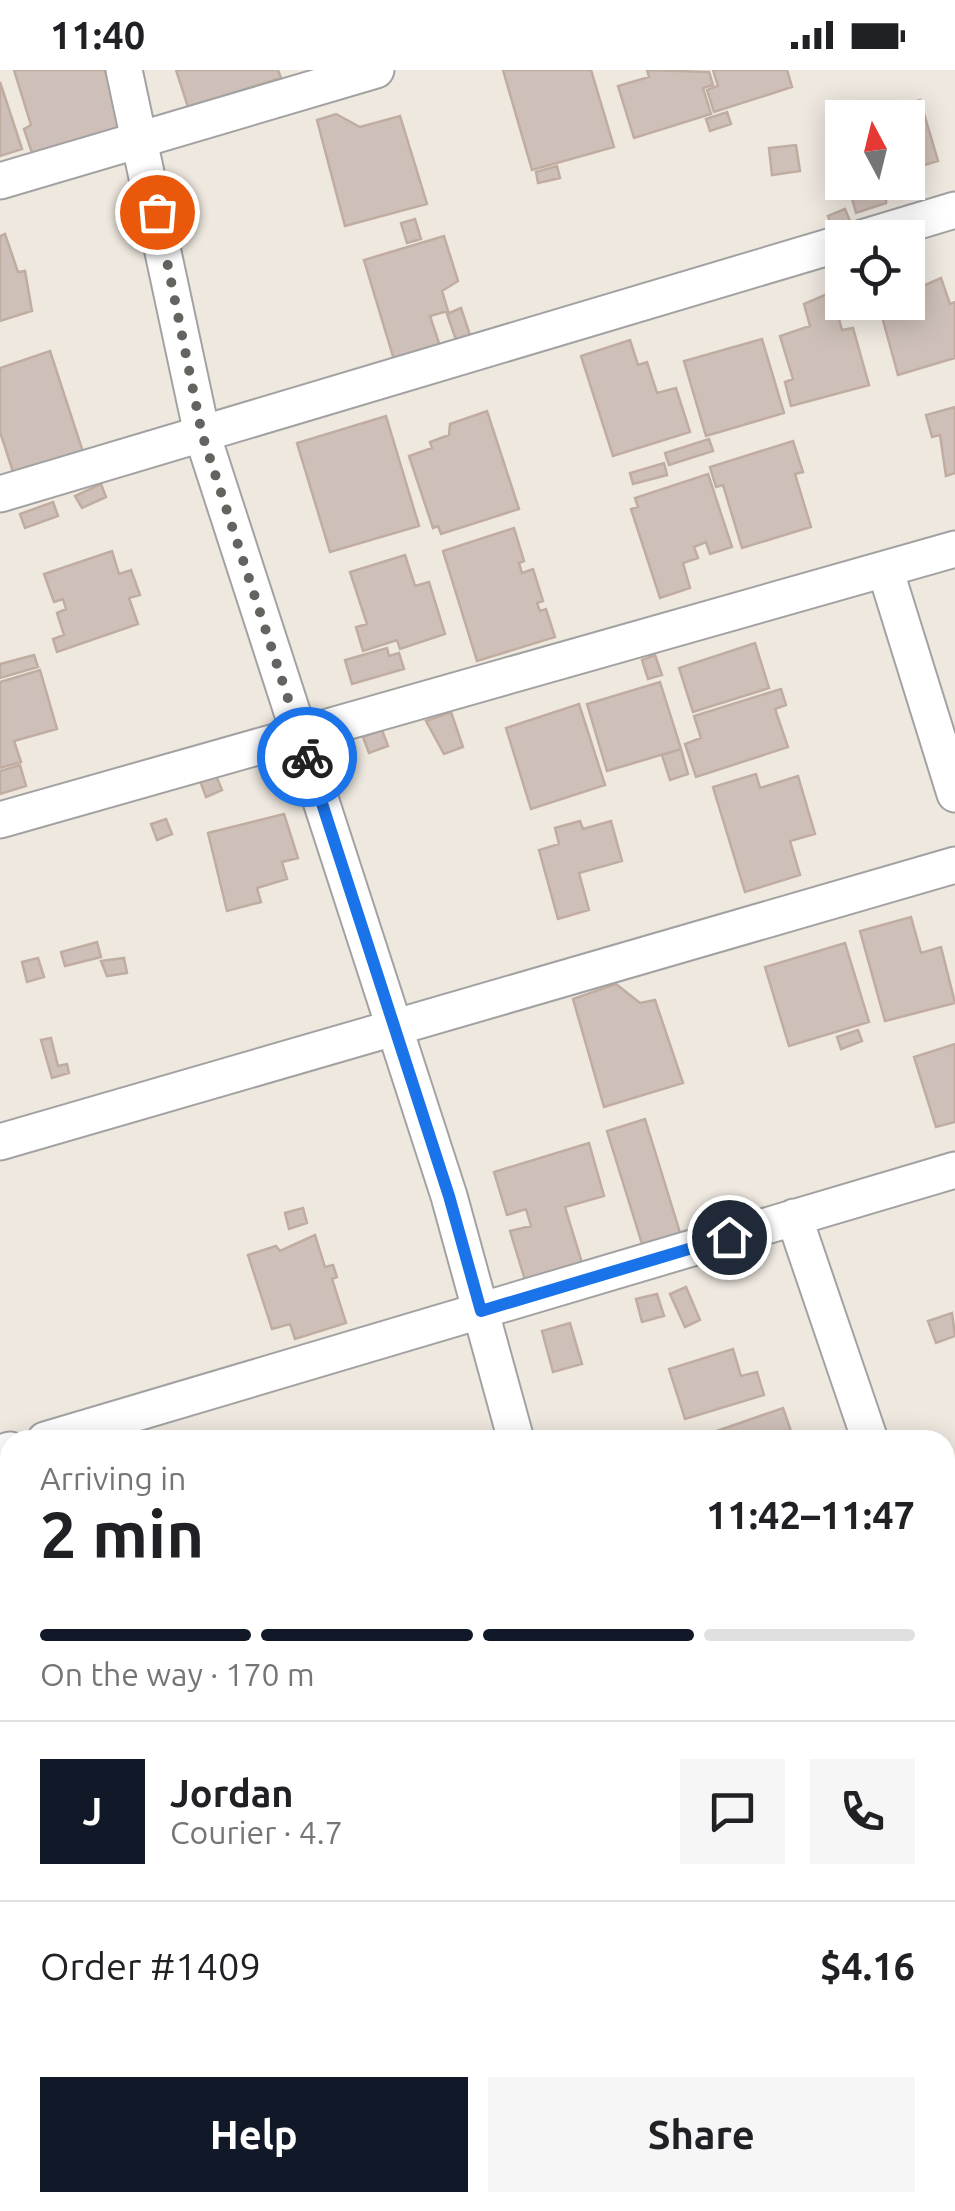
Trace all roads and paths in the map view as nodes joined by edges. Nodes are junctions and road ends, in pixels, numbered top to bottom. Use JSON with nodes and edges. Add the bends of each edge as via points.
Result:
{"nodes":[{"id":1,"x":124,"y":70,"type":"edge"},
{"id":2,"x":376,"y":70,"type":"edge"},
{"id":3,"x":142,"y":139,"type":"junction"},
{"id":4,"x":0,"y":181,"type":"edge"},
{"id":5,"x":955,"y":210,"type":"edge"},
{"id":6,"x":922,"y":220,"type":"edge"},
{"id":7,"x":825,"y":248,"type":"edge"},
{"id":8,"x":202,"y":434,"type":"junction"},
{"id":9,"x":0,"y":494,"type":"edge"},
{"id":10,"x":955,"y":549,"type":"edge"},
{"id":11,"x":885,"y":569,"type":"junction"},
{"id":12,"x":300,"y":735,"type":"junction"},
{"id":13,"x":955,"y":794,"type":"edge"},
{"id":14,"x":0,"y":820,"type":"edge"},
{"id":15,"x":955,"y":865,"type":"edge"},
{"id":16,"x":395,"y":1028,"type":"junction"},
{"id":17,"x":0,"y":1142,"type":"edge"},
{"id":18,"x":955,"y":1170,"type":"edge"},
{"id":19,"x":794,"y":1218,"type":"junction"},
{"id":20,"x":481,"y":1311,"type":"junction"},
{"id":21,"x":79,"y":1430,"type":"edge"},
{"id":22,"x":513,"y":1430,"type":"edge"},
{"id":23,"x":867,"y":1430,"type":"edge"}],
"edges":[{"from":1,"to":3,"type":"street"},
{"from":2,"to":3,"type":"street"},
{"from":3,"to":4,"type":"street"},
{"from":3,"to":8,"type":"street"},
{"from":5,"to":6,"type":"street"},
{"from":7,"to":8,"type":"street"},
{"from":8,"to":9,"type":"street"},
{"from":8,"to":12,"type":"street"},
{"from":10,"to":11,"type":"street"},
{"from":11,"to":12,"type":"street"},
{"from":11,"to":13,"type":"street"},
{"from":12,"to":14,"type":"street"},
{"from":12,"to":16,"type":"street"},
{"from":15,"to":16,"type":"street"},
{"from":16,"to":17,"type":"street"},
{"from":16,"to":20,"type":"street"},
{"from":18,"to":19,"type":"street"},
{"from":19,"to":20,"type":"street"},
{"from":19,"to":23,"type":"street"},
{"from":20,"to":21,"type":"street"},
{"from":20,"to":22,"type":"street"}]}
